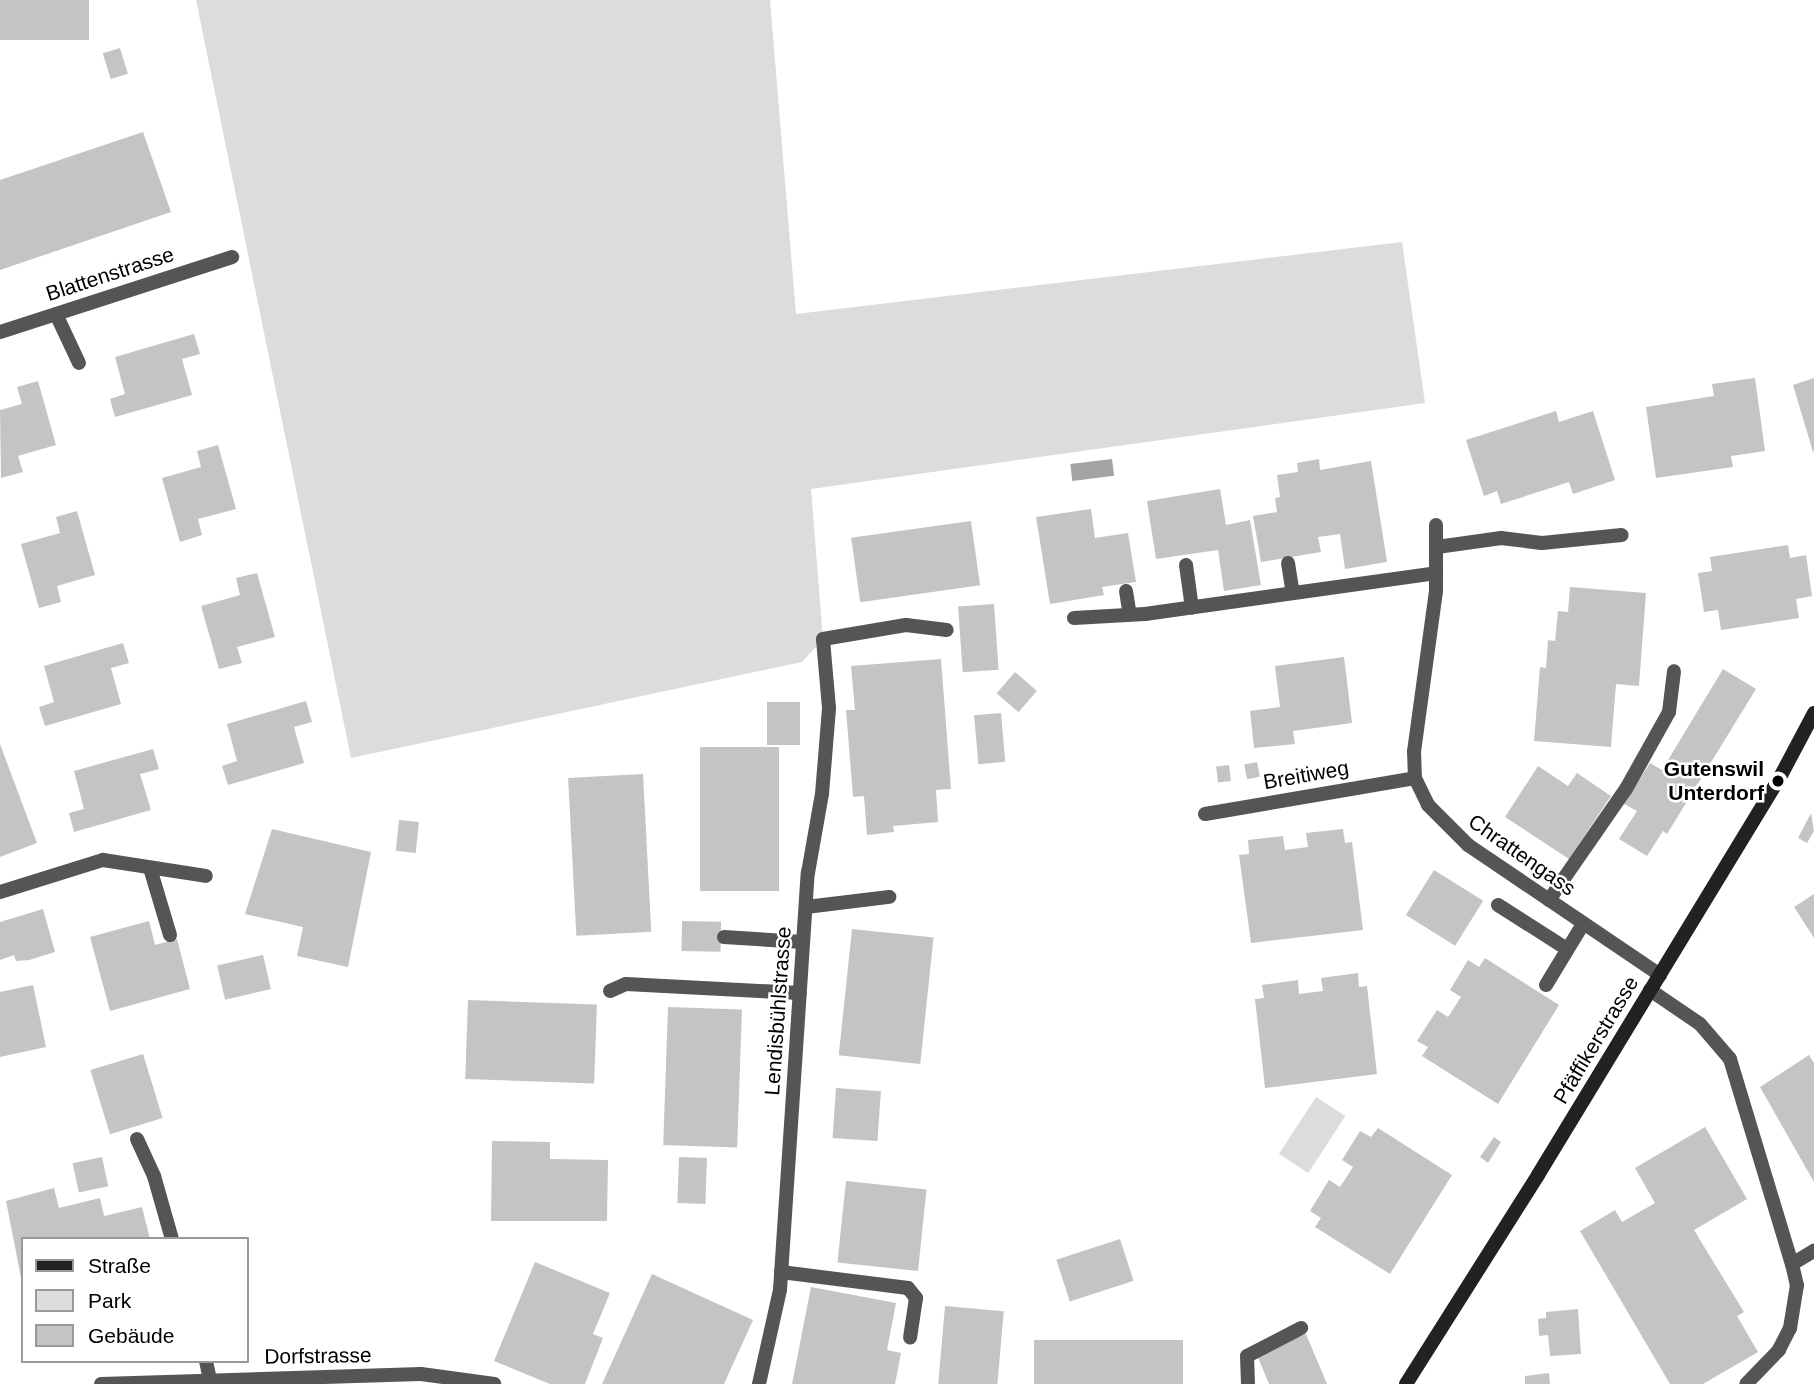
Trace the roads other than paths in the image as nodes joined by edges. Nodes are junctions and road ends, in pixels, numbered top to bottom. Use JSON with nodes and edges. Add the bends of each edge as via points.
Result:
{"nodes":[{"id":1,"x":232,"y":257,"type":"dead end"},
{"id":2,"x":56,"y":314,"type":"junction"},
{"id":3,"x":0,"y":332,"type":"edge"},
{"id":4,"x":79,"y":363,"type":"dead end"},
{"id":5,"x":1436,"y":525,"type":"dead end"},
{"id":6,"x":1622,"y":535,"type":"dead end"},
{"id":7,"x":1437,"y":547,"type":"junction"},
{"id":8,"x":1289,"y":563,"type":"dead end"},
{"id":9,"x":1186,"y":565,"type":"dead end"},
{"id":10,"x":1436,"y":573,"type":"junction"},
{"id":11,"x":1126,"y":591,"type":"dead end"},
{"id":12,"x":1293,"y":593,"type":"junction"},
{"id":13,"x":1192,"y":608,"type":"junction"},
{"id":14,"x":1130,"y":615,"type":"junction"},
{"id":15,"x":1074,"y":618,"type":"dead end"},
{"id":16,"x":947,"y":630,"type":"dead end"},
{"id":17,"x":1674,"y":671,"type":"dead end"},
{"id":18,"x":1814,"y":713,"type":"edge"},
{"id":19,"x":1415,"y":778,"type":"junction"},
{"id":20,"x":1205,"y":814,"type":"dead end"},
{"id":21,"x":150,"y":868,"type":"junction"},
{"id":22,"x":206,"y":876,"type":"dead end"},
{"id":23,"x":0,"y":892,"type":"edge"},
{"id":24,"x":889,"y":897,"type":"dead end"},
{"id":25,"x":1549,"y":900,"type":"junction"},
{"id":26,"x":1498,"y":905,"type":"dead end"},
{"id":27,"x":806,"y":907,"type":"junction"},
{"id":28,"x":1583,"y":924,"type":"junction"},
{"id":29,"x":170,"y":935,"type":"dead end"},
{"id":30,"x":724,"y":937,"type":"dead end"},
{"id":31,"x":803,"y":942,"type":"junction"},
{"id":32,"x":1567,"y":949,"type":"junction"},
{"id":33,"x":1660,"y":975,"type":"junction"},
{"id":34,"x":1546,"y":985,"type":"dead end"},
{"id":35,"x":1650,"y":990,"type":"junction"},
{"id":36,"x":610,"y":991,"type":"dead end"},
{"id":37,"x":800,"y":993,"type":"junction"},
{"id":38,"x":137,"y":1139,"type":"dead end"},
{"id":39,"x":171,"y":1237,"type":"edge"},
{"id":40,"x":1814,"y":1251,"type":"edge"},
{"id":41,"x":1792,"y":1264,"type":"junction"},
{"id":42,"x":781,"y":1272,"type":"junction"},
{"id":43,"x":1301,"y":1328,"type":"dead end"},
{"id":44,"x":910,"y":1338,"type":"dead end"},
{"id":45,"x":207,"y":1363,"type":"edge"},
{"id":46,"x":211,"y":1380,"type":"junction"},
{"id":47,"x":102,"y":1384,"type":"edge"},
{"id":48,"x":494,"y":1384,"type":"edge"},
{"id":49,"x":760,"y":1384,"type":"edge"},
{"id":50,"x":1248,"y":1384,"type":"edge"},
{"id":51,"x":1406,"y":1384,"type":"edge"},
{"id":52,"x":1746,"y":1384,"type":"edge"}],
"edges":[{"from":1,"to":2,"type":"street","name":"Blattenstrasse"},
{"from":2,"to":3,"type":"street","name":"Blattenstrasse"},
{"from":2,"to":4,"type":"street"},
{"from":5,"to":7,"type":"street","name":"Chrattengass"},
{"from":6,"to":7,"type":"street","via":[[1542,543],[1501,537]]},
{"from":7,"to":10,"type":"street","name":"Chrattengass"},
{"from":8,"to":12,"type":"street"},
{"from":9,"to":13,"type":"street"},
{"from":10,"to":12,"type":"street"},
{"from":10,"to":19,"type":"street","name":"Chrattengass","via":[[1416,719]]},
{"from":11,"to":14,"type":"street"},
{"from":12,"to":13,"type":"street"},
{"from":13,"to":14,"type":"street"},
{"from":14,"to":15,"type":"street"},
{"from":16,"to":27,"type":"street","name":"Lendisbühlstrasse","via":[[906,625],[823,639],[829,708]]},
{"from":17,"to":25,"type":"street","via":[[1669,712],[1626,789]]},
{"from":18,"to":33,"type":"main road","name":"Pfäffikerstrasse"},
{"from":19,"to":20,"type":"street","name":"Breitiweg"},
{"from":19,"to":25,"type":"street","name":"Chrattengass","via":[[1446,827]]},
{"from":21,"to":22,"type":"street"},
{"from":21,"to":23,"type":"street","via":[[103,860]]},
{"from":21,"to":29,"type":"street"},
{"from":24,"to":27,"type":"street"},
{"from":25,"to":28,"type":"street","name":"Chrattengass"},
{"from":26,"to":32,"type":"street"},
{"from":27,"to":31,"type":"street","name":"Lendisbühlstrasse"},
{"from":28,"to":32,"type":"street"},
{"from":28,"to":33,"type":"street","name":"Chrattengass"},
{"from":30,"to":31,"type":"street"},
{"from":31,"to":37,"type":"street","name":"Lendisbühlstrasse"},
{"from":32,"to":34,"type":"street"},
{"from":33,"to":35,"type":"main road","name":"Pfäffikerstrasse"},
{"from":35,"to":41,"type":"street","via":[[1700,1024],[1730,1059]]},
{"from":35,"to":51,"type":"main road","name":"Pfäffikerstrasse"},
{"from":36,"to":37,"type":"street","via":[[626,984]]},
{"from":37,"to":42,"type":"street","name":"Lendisbühlstrasse"},
{"from":38,"to":39,"type":"street","via":[[154,1176]]},
{"from":40,"to":41,"type":"street"},
{"from":41,"to":52,"type":"street","via":[[1797,1285],[1790,1328],[1779,1350]]},
{"from":42,"to":44,"type":"street","via":[[908,1288],[916,1298]]},
{"from":42,"to":49,"type":"street","name":"Lendisbühlstrasse"},
{"from":43,"to":50,"type":"street","via":[[1247,1356]]},
{"from":45,"to":46,"type":"street"},
{"from":46,"to":47,"type":"street","name":"Dorfstrasse"},
{"from":46,"to":48,"type":"street","name":"Dorfstrasse","via":[[421,1374]]}]}
